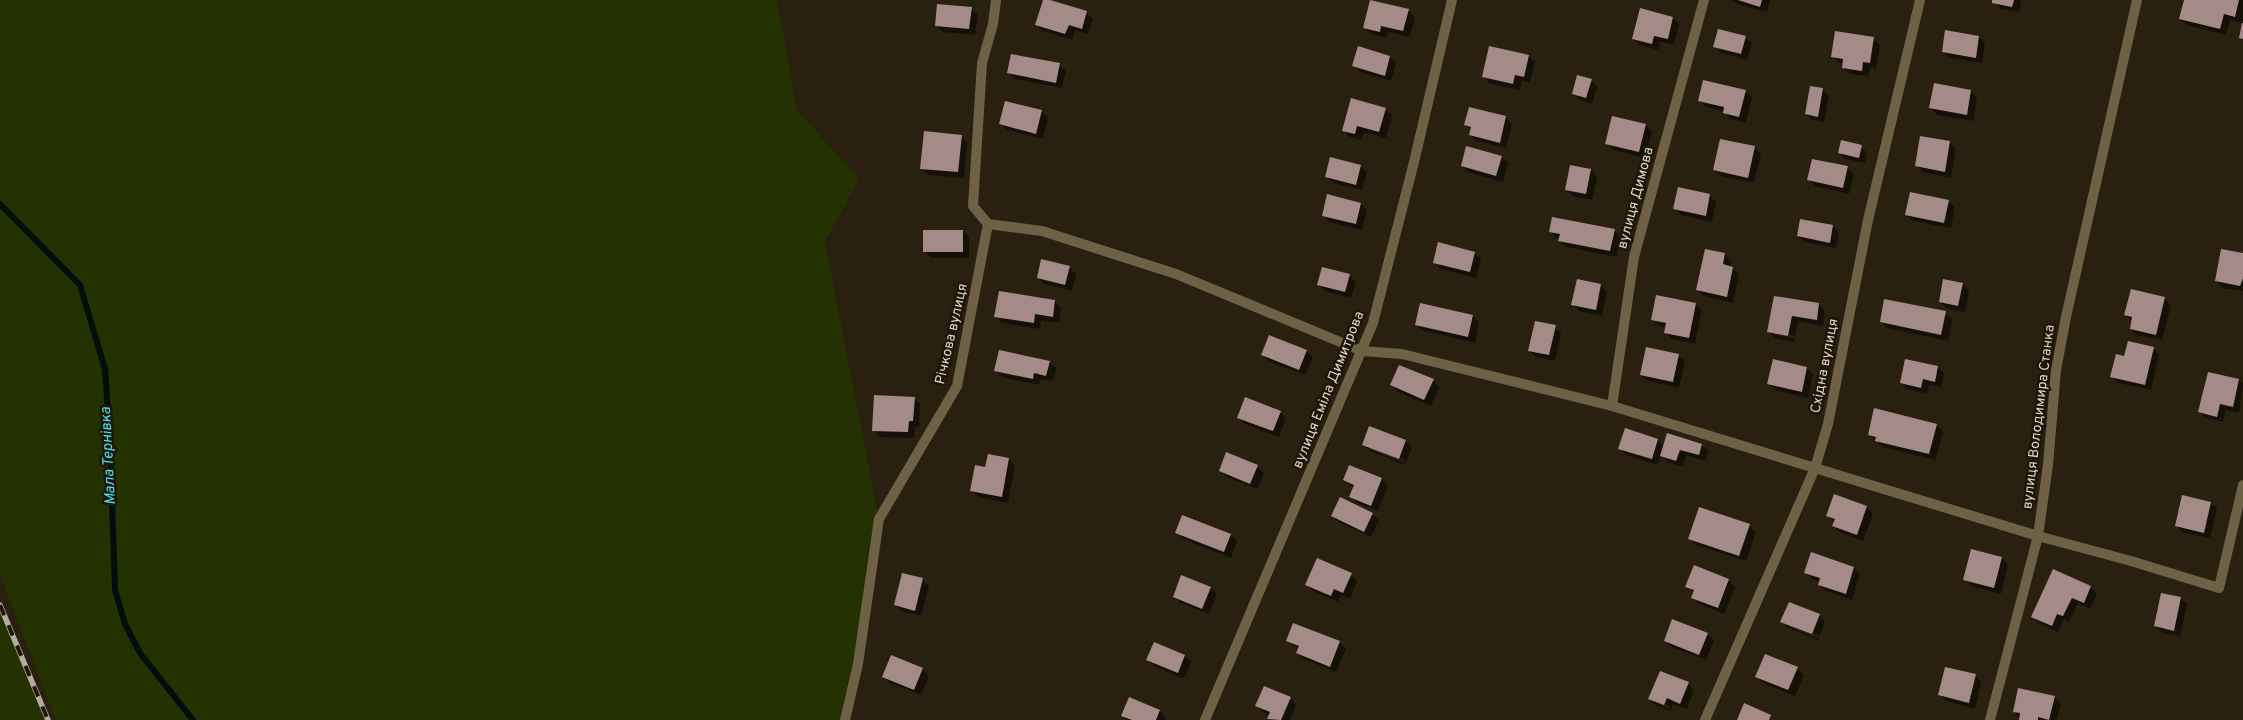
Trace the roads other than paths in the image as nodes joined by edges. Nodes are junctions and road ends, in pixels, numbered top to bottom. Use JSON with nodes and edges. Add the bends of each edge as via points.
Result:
{"nodes":[{"id":1,"x":996,"y":0,"type":"edge"},
{"id":2,"x":1452,"y":0,"type":"edge"},
{"id":3,"x":1704,"y":0,"type":"edge"},
{"id":4,"x":1920,"y":0,"type":"edge"},
{"id":5,"x":2137,"y":0,"type":"edge"},
{"id":6,"x":988,"y":224,"type":"junction"},
{"id":7,"x":1362,"y":351,"type":"junction"},
{"id":8,"x":1612,"y":406,"type":"junction"},
{"id":9,"x":1814,"y":468,"type":"junction"},
{"id":10,"x":2243,"y":485,"type":"edge"},
{"id":11,"x":2038,"y":536,"type":"junction"},
{"id":12,"x":845,"y":720,"type":"edge"},
{"id":13,"x":1205,"y":720,"type":"edge"},
{"id":14,"x":1705,"y":720,"type":"edge"},
{"id":15,"x":1990,"y":720,"type":"edge"}],
"edges":[{"from":1,"to":6,"type":"street","via":[[982,63],[974,167],[973,206]]},
{"from":2,"to":7,"type":"street","name":"вулиця Еміла Димитрова","via":[[1405,200],[1373,323]]},
{"from":3,"to":8,"type":"street","name":"вулиця Димова","via":[[1634,257]]},
{"from":4,"to":9,"type":"street","name":"Східна вулиця","via":[[1868,220],[1828,424]]},
{"from":5,"to":11,"type":"street","name":"вулиця Володимира Станка","via":[[2056,370]]},
{"from":6,"to":7,"type":"street","via":[[1042,230],[1176,274]]},
{"from":6,"to":12,"type":"street","name":"Річкова вулиця","via":[[957,386],[879,519],[858,664]]},
{"from":7,"to":8,"type":"street","via":[[1402,354]]},
{"from":7,"to":13,"type":"street","name":"вулиця Еміла Димитрова"},
{"from":8,"to":9,"type":"street"},
{"from":9,"to":11,"type":"street"},
{"from":9,"to":14,"type":"street","name":"Східна вулиця"},
{"from":10,"to":11,"type":"street","via":[[2220,588]]},
{"from":11,"to":15,"type":"street","name":"вулиця Володимира Станка"}]}
